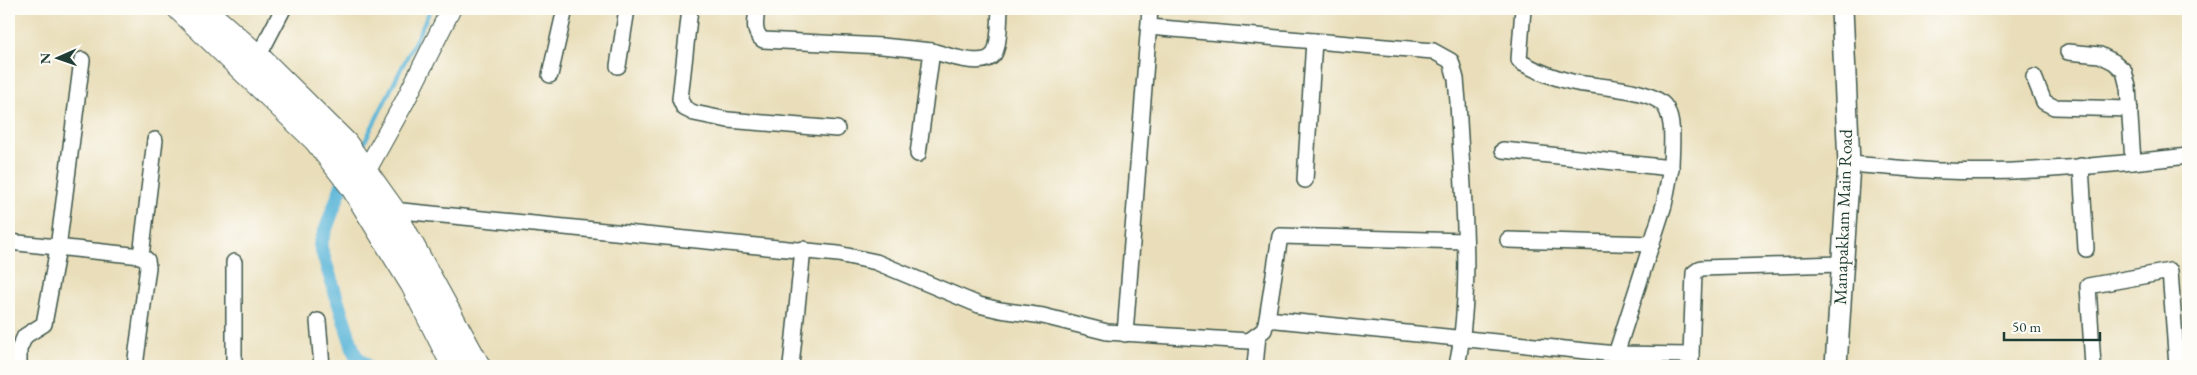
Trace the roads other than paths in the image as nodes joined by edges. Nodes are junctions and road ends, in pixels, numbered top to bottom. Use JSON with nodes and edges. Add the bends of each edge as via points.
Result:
{"nodes":[{"id":1,"x":180,"y":9,"type":"edge"},
{"id":2,"x":203,"y":9,"type":"edge"},
{"id":3,"x":283,"y":9,"type":"edge"},
{"id":4,"x":451,"y":9,"type":"edge"},
{"id":5,"x":565,"y":9,"type":"edge"},
{"id":6,"x":627,"y":9,"type":"edge"},
{"id":7,"x":690,"y":9,"type":"edge"},
{"id":8,"x":758,"y":9,"type":"edge"},
{"id":9,"x":1000,"y":9,"type":"edge"},
{"id":10,"x":1150,"y":9,"type":"edge"},
{"id":11,"x":1523,"y":9,"type":"edge"},
{"id":12,"x":1842,"y":9,"type":"edge"},
{"id":13,"x":1149,"y":27,"type":"junction"},
{"id":14,"x":1314,"y":40,"type":"junction"},
{"id":15,"x":932,"y":51,"type":"junction"},
{"id":16,"x":2068,"y":52,"type":"dead end"},
{"id":17,"x":258,"y":57,"type":"junction"},
{"id":18,"x":82,"y":60,"type":"dead end"},
{"id":19,"x":618,"y":66,"type":"dead end"},
{"id":20,"x":550,"y":75,"type":"dead end"},
{"id":21,"x":2034,"y":77,"type":"dead end"},
{"id":22,"x":2130,"y":109,"type":"junction"},
{"id":23,"x":837,"y":129,"type":"dead end"},
{"id":24,"x":154,"y":140,"type":"dead end"},
{"id":25,"x":1503,"y":150,"type":"dead end"},
{"id":26,"x":918,"y":154,"type":"dead end"},
{"id":27,"x":2188,"y":156,"type":"edge"},
{"id":28,"x":2133,"y":162,"type":"junction"},
{"id":29,"x":1849,"y":164,"type":"junction"},
{"id":30,"x":2081,"y":166,"type":"junction"},
{"id":31,"x":1671,"y":168,"type":"junction"},
{"id":32,"x":359,"y":178,"type":"junction"},
{"id":33,"x":1306,"y":180,"type":"dead end"},
{"id":34,"x":392,"y":210,"type":"junction"},
{"id":35,"x":1508,"y":240,"type":"dead end"},
{"id":36,"x":1465,"y":241,"type":"junction"},
{"id":37,"x":9,"y":242,"type":"edge"},
{"id":38,"x":1652,"y":244,"type":"junction"},
{"id":39,"x":58,"y":248,"type":"junction"},
{"id":40,"x":803,"y":249,"type":"junction"},
{"id":41,"x":2086,"y":249,"type":"dead end"},
{"id":42,"x":141,"y":256,"type":"junction"},
{"id":43,"x":234,"y":262,"type":"dead end"},
{"id":44,"x":1842,"y":264,"type":"junction"},
{"id":45,"x":1267,"y":319,"type":"junction"},
{"id":46,"x":318,"y":321,"type":"dead end"},
{"id":47,"x":1125,"y":334,"type":"junction"},
{"id":48,"x":1258,"y":334,"type":"junction"},
{"id":49,"x":1462,"y":340,"type":"junction"},
{"id":50,"x":1616,"y":354,"type":"junction"},
{"id":51,"x":1691,"y":361,"type":"edge"},
{"id":52,"x":19,"y":366,"type":"edge"},
{"id":53,"x":136,"y":366,"type":"edge"},
{"id":54,"x":234,"y":366,"type":"edge"},
{"id":55,"x":322,"y":366,"type":"edge"},
{"id":56,"x":454,"y":366,"type":"edge"},
{"id":57,"x":478,"y":366,"type":"edge"},
{"id":58,"x":791,"y":366,"type":"edge"},
{"id":59,"x":1254,"y":366,"type":"edge"},
{"id":60,"x":1457,"y":366,"type":"edge"},
{"id":61,"x":1836,"y":366,"type":"edge"},
{"id":62,"x":2093,"y":366,"type":"edge"},
{"id":63,"x":2177,"y":366,"type":"edge"}],
"edges":[{"from":1,"to":32,"type":"main road"},
{"from":2,"to":17,"type":"main road"},
{"from":3,"to":17,"type":"street"},
{"from":4,"to":32,"type":"street","via":[[405,101]]},
{"from":5,"to":20,"type":"street"},
{"from":6,"to":19,"type":"street"},
{"from":7,"to":23,"type":"street","via":[[680,99],[684,108],[728,120]]},
{"from":8,"to":15,"type":"street","via":[[755,26],[763,40]]},
{"from":9,"to":15,"type":"street","via":[[997,44],[990,57],[968,61]]},
{"from":10,"to":13,"type":"street"},
{"from":11,"to":31,"type":"street","via":[[1519,60],[1522,63],[1558,78],[1644,94],[1662,102],[1671,133]]},
{"from":12,"to":29,"type":"main road","name":"Manapakkam Main Road"},
{"from":13,"to":14,"type":"street"},
{"from":13,"to":47,"type":"street"},
{"from":14,"to":33,"type":"street"},
{"from":14,"to":36,"type":"street","via":[[1433,51],[1451,61],[1458,102]]},
{"from":15,"to":26,"type":"street"},
{"from":16,"to":22,"type":"street","via":[[2100,55],[2124,71]]},
{"from":17,"to":32,"type":"main road","via":[[345,143]]},
{"from":18,"to":39,"type":"street"},
{"from":21,"to":22,"type":"street","via":[[2044,102],[2054,107]]},
{"from":22,"to":28,"type":"street"},
{"from":24,"to":42,"type":"street"},
{"from":25,"to":31,"type":"street"},
{"from":27,"to":28,"type":"street"},
{"from":28,"to":30,"type":"street"},
{"from":29,"to":30,"type":"street","via":[[1945,171]]},
{"from":29,"to":44,"type":"main road","name":"Manapakkam Main Road"},
{"from":30,"to":41,"type":"street"},
{"from":31,"to":38,"type":"street"},
{"from":32,"to":34,"type":"main road"},
{"from":32,"to":56,"type":"main road"},
{"from":34,"to":40,"type":"street"},
{"from":34,"to":57,"type":"main road"},
{"from":35,"to":38,"type":"street"},
{"from":36,"to":45,"type":"street","via":[[1280,236]]},
{"from":36,"to":49,"type":"street"},
{"from":37,"to":39,"type":"street"},
{"from":38,"to":50,"type":"street"},
{"from":39,"to":42,"type":"street"},
{"from":39,"to":52,"type":"street","via":[[44,324],[25,336]]},
{"from":40,"to":47,"type":"street","via":[[876,262],[986,307]]},
{"from":40,"to":58,"type":"street"},
{"from":42,"to":53,"type":"street","via":[[147,260],[148,267]]},
{"from":43,"to":54,"type":"street"},
{"from":44,"to":51,"type":"street","via":[[1701,268],[1694,273]]},
{"from":44,"to":61,"type":"main road","name":"Manapakkam Main Road"},
{"from":45,"to":48,"type":"street","via":[[1264,330]]},
{"from":45,"to":49,"type":"street"},
{"from":46,"to":55,"type":"street"},
{"from":47,"to":48,"type":"street","via":[[1249,341]]},
{"from":48,"to":59,"type":"street"},
{"from":49,"to":50,"type":"street"},
{"from":49,"to":60,"type":"street"},
{"from":50,"to":51,"type":"street"},
{"from":62,"to":63,"type":"street","via":[[2088,286],[2170,271]]}]}
